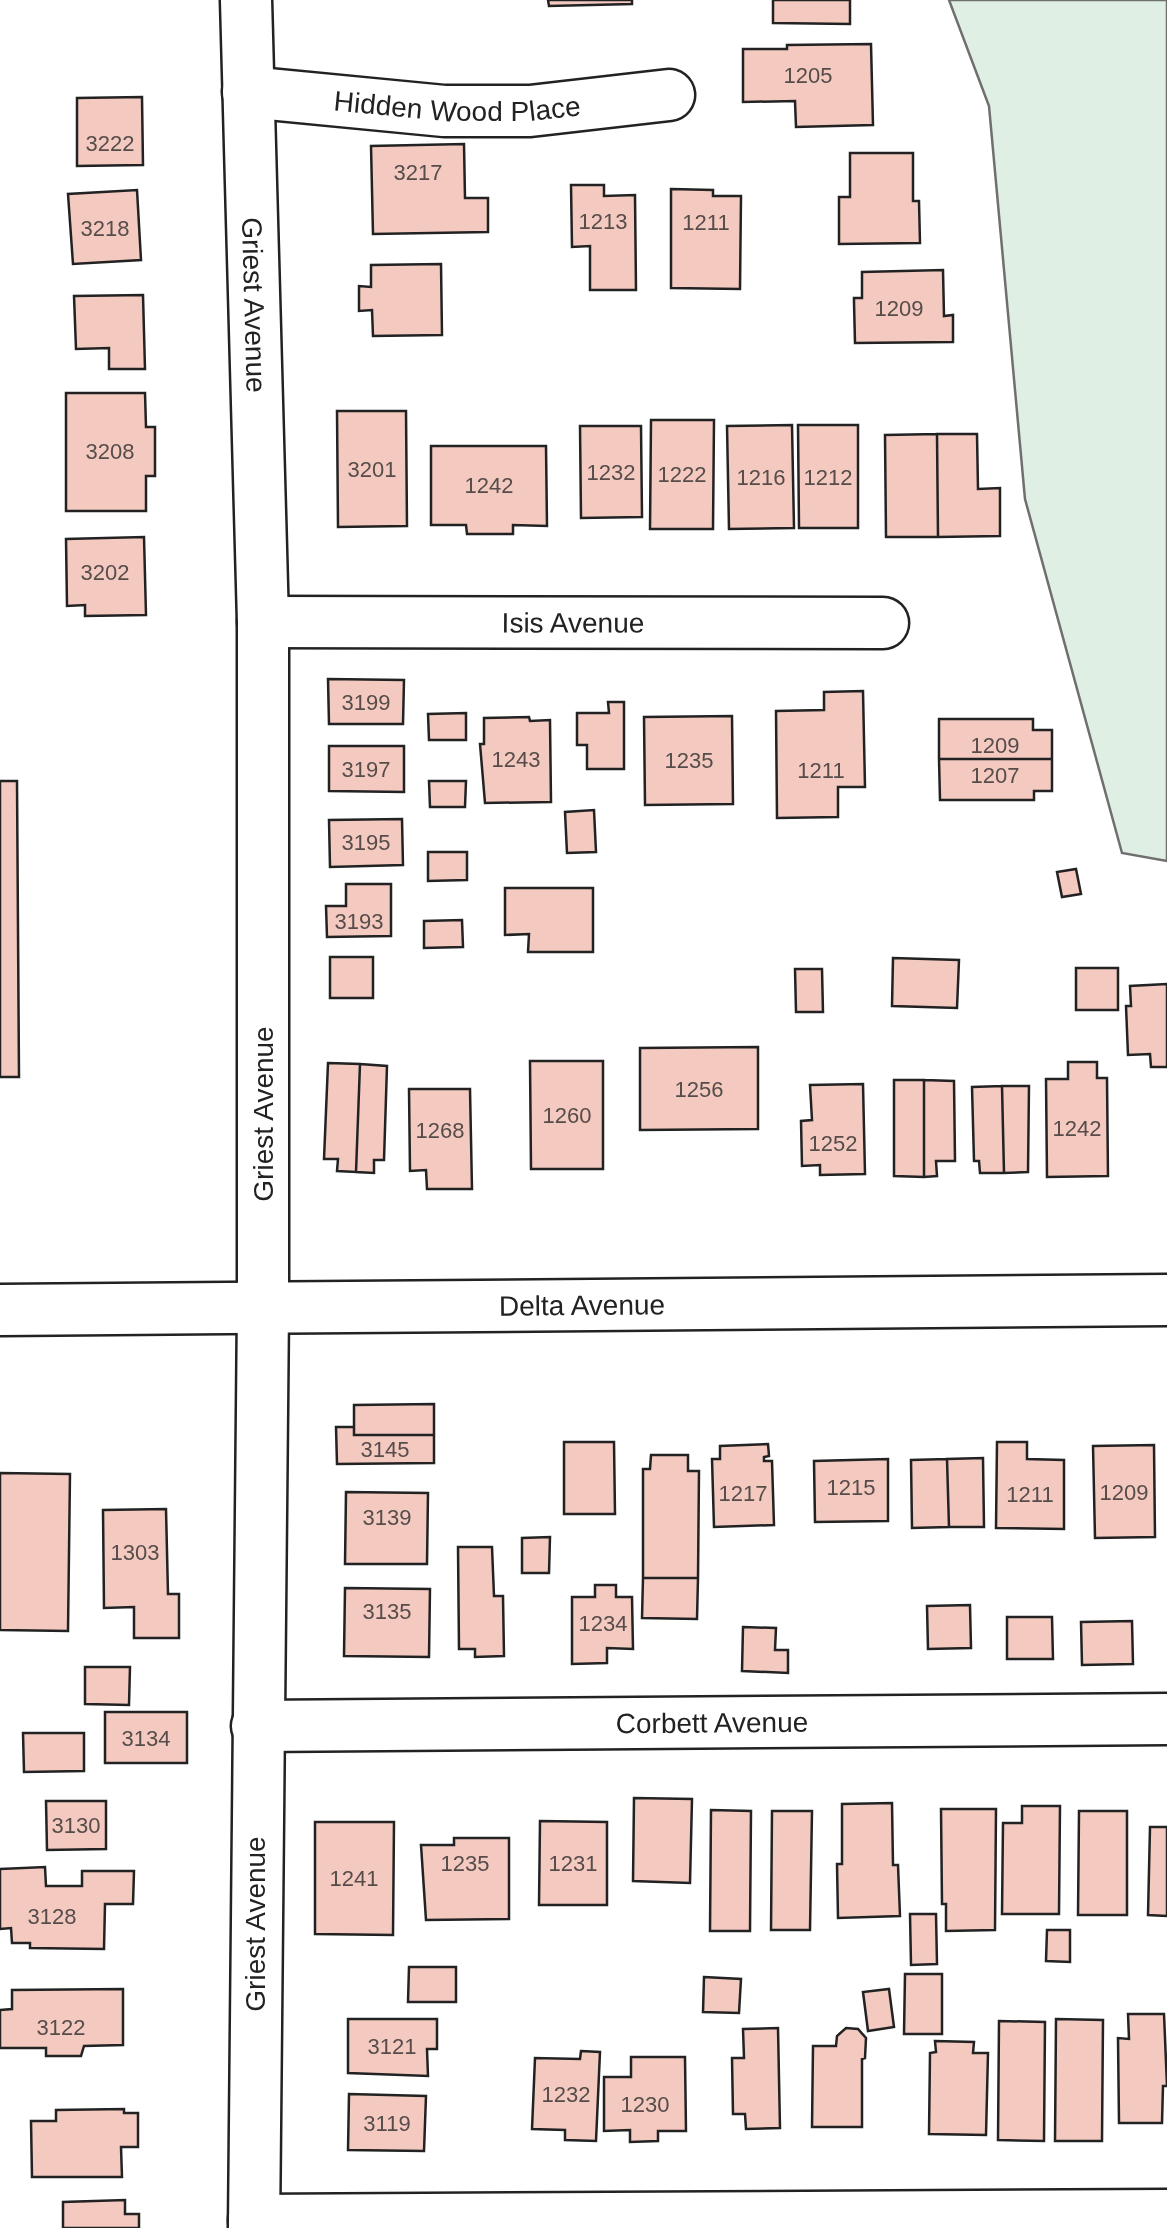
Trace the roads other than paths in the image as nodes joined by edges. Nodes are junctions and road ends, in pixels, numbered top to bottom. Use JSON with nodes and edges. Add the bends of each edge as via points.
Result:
{"nodes":[{"id":1,"x":246,"y":0,"type":"edge"},
{"id":2,"x":248,"y":92,"type":"junction"},
{"id":3,"x":668,"y":95,"type":"dead end"},
{"id":4,"x":262,"y":622,"type":"junction"},
{"id":5,"x":883,"y":624,"type":"dead end"},
{"id":6,"x":1167,"y":1300,"type":"edge"},
{"id":7,"x":263,"y":1307,"type":"junction"},
{"id":8,"x":0,"y":1310,"type":"edge"},
{"id":9,"x":1167,"y":1719,"type":"edge"},
{"id":10,"x":257,"y":1726,"type":"junction"},
{"id":11,"x":1167,"y":2215,"type":"edge"},
{"id":12,"x":254,"y":2224,"type":"edge"}],
"edges":[{"from":1,"to":2,"type":"street","name":"Griest Avenue"},
{"from":2,"to":3,"type":"street","name":"Hidden Wood Place","via":[[444,111],[530,111]]},
{"from":2,"to":4,"type":"street","name":"Griest Avenue"},
{"from":4,"to":5,"type":"street","name":"Isis Avenue"},
{"from":4,"to":7,"type":"street","name":"Griest Avenue"},
{"from":6,"to":7,"type":"street","name":"Delta Avenue"},
{"from":7,"to":8,"type":"street","name":"Delta Avenue"},
{"from":7,"to":10,"type":"street","name":"Griest Avenue"},
{"from":9,"to":10,"type":"street","name":"Corbett Avenue"},
{"from":10,"to":12,"type":"street","name":"Griest Avenue"},
{"from":11,"to":12,"type":"street"}]}
